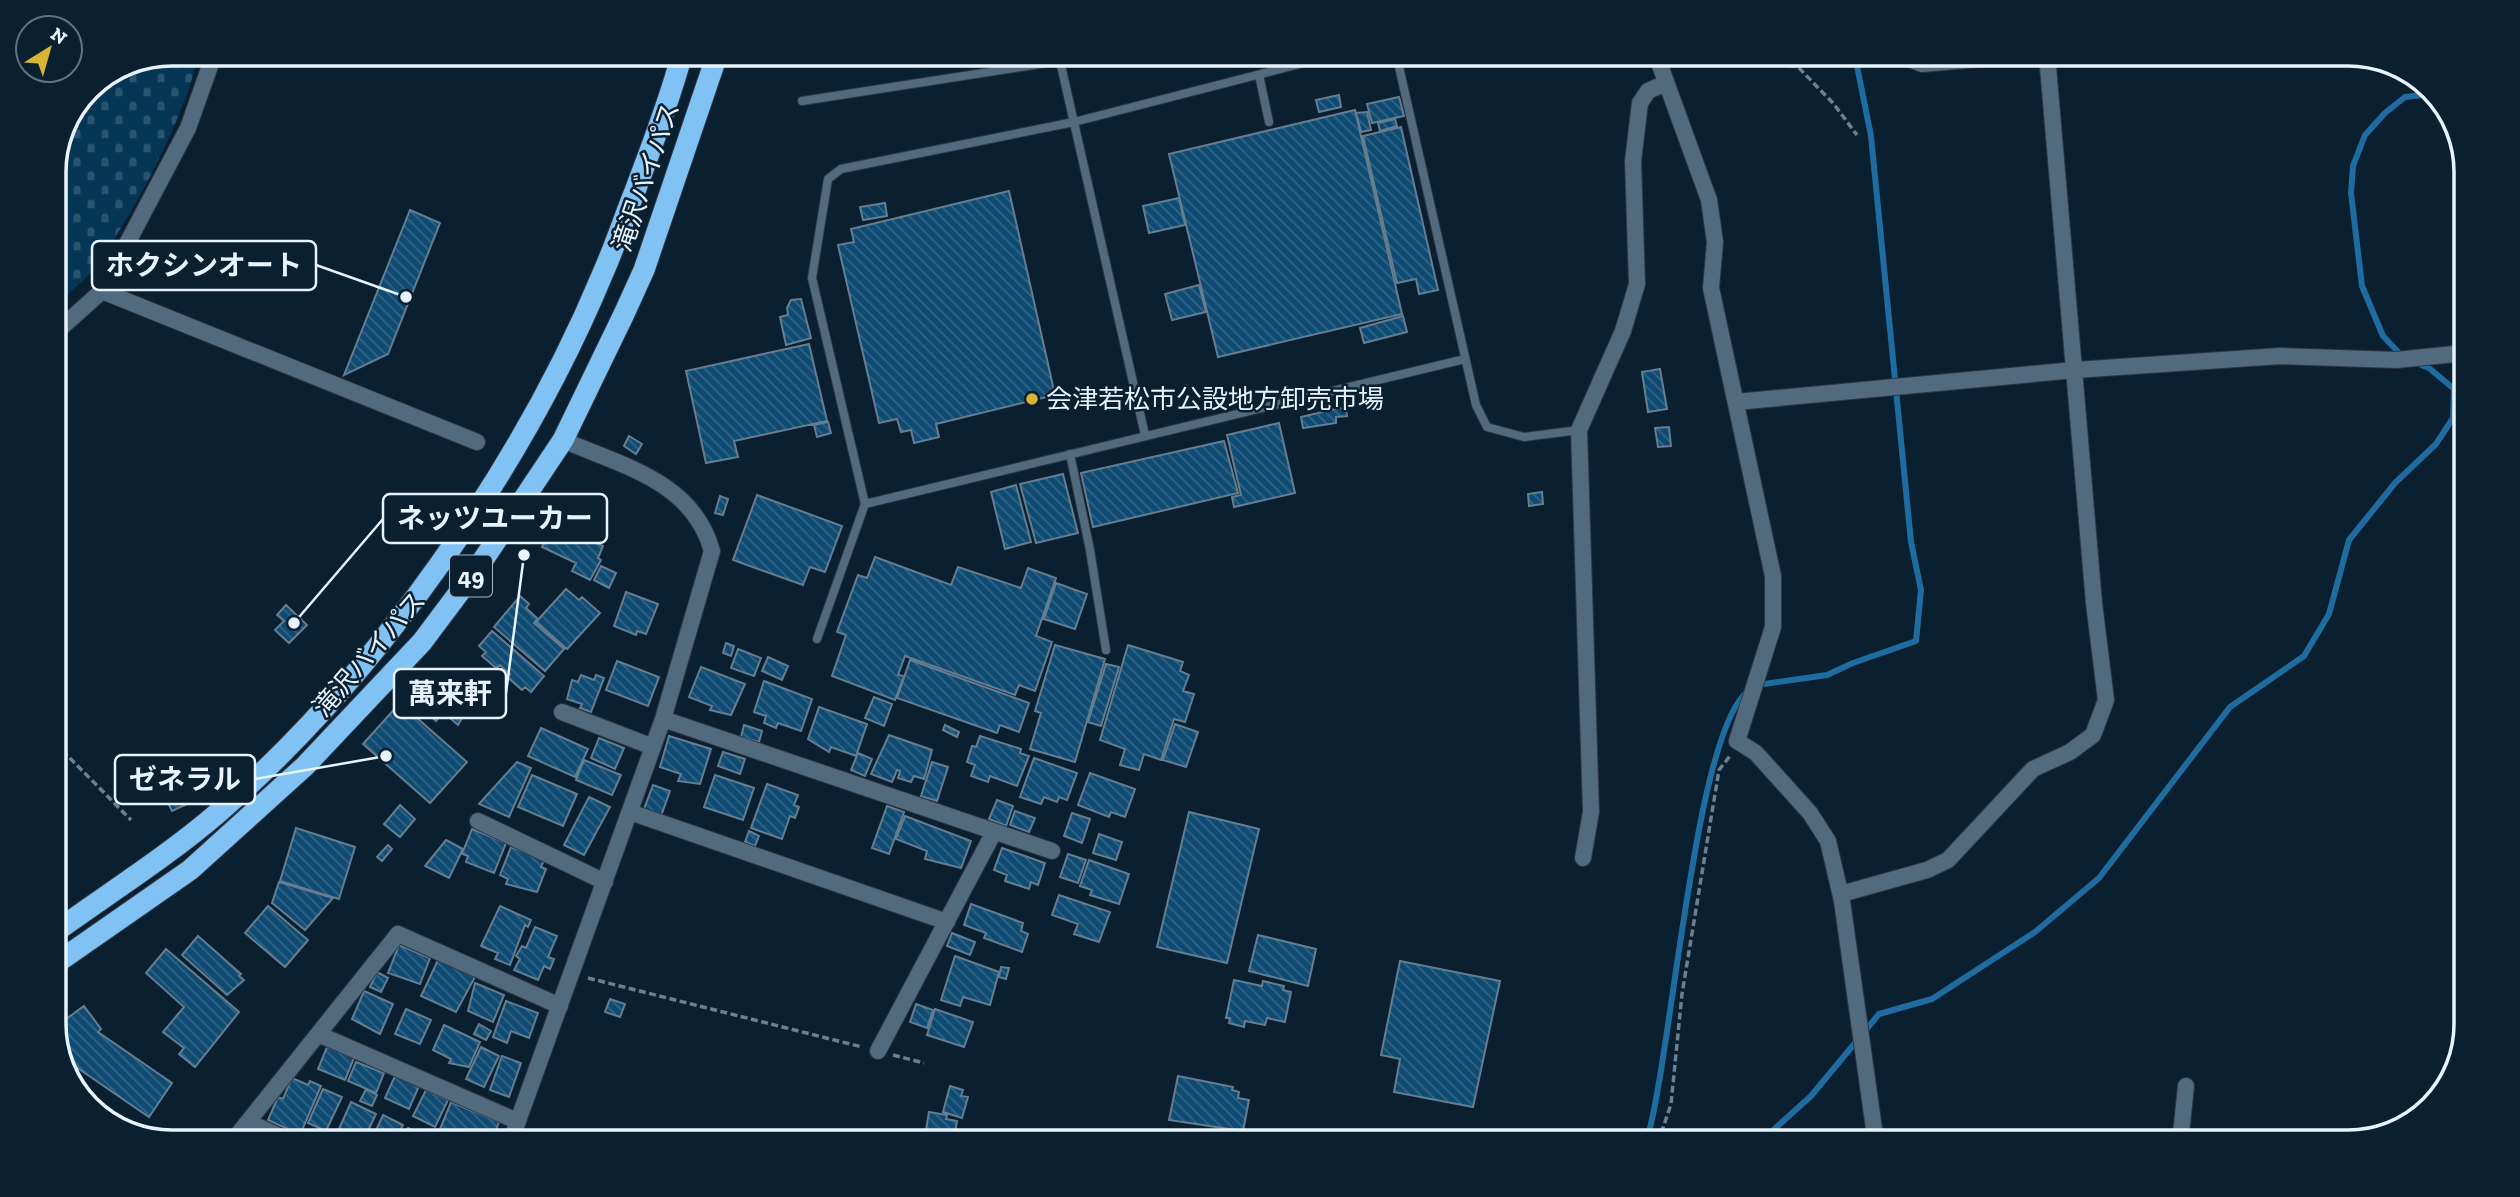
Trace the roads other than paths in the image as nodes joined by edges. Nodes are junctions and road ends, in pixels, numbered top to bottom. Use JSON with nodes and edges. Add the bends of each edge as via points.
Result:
{"nodes":[{"id":1,"x":210,"y":67,"type":"edge"},
{"id":2,"x":678,"y":67,"type":"edge"},
{"id":3,"x":713,"y":67,"type":"edge"},
{"id":4,"x":1021,"y":67,"type":"edge"},
{"id":5,"x":1061,"y":67,"type":"edge"},
{"id":6,"x":1289,"y":67,"type":"edge"},
{"id":7,"x":1399,"y":67,"type":"edge"},
{"id":8,"x":1660,"y":67,"type":"edge"},
{"id":9,"x":2048,"y":67,"type":"edge"},
{"id":10,"x":1259,"y":75,"type":"junction"},
{"id":11,"x":1666,"y":83,"type":"junction"},
{"id":12,"x":802,"y":101,"type":"dead end"},
{"id":13,"x":1074,"y":122,"type":"junction"},
{"id":14,"x":1269,"y":122,"type":"dead end"},
{"id":15,"x":102,"y":291,"type":"junction"},
{"id":16,"x":67,"y":322,"type":"edge"},
{"id":17,"x":2453,"y":354,"type":"edge"},
{"id":18,"x":1465,"y":359,"type":"junction"},
{"id":19,"x":2075,"y":370,"type":"junction"},
{"id":20,"x":1736,"y":402,"type":"junction"},
{"id":21,"x":1579,"y":430,"type":"junction"},
{"id":22,"x":1145,"y":435,"type":"junction"},
{"id":23,"x":563,"y":440,"type":"junction"},
{"id":24,"x":477,"y":442,"type":"dead end"},
{"id":25,"x":1070,"y":454,"type":"junction"},
{"id":26,"x":865,"y":504,"type":"junction"},
{"id":27,"x":817,"y":639,"type":"dead end"},
{"id":28,"x":1106,"y":650,"type":"dead end"},
{"id":29,"x":562,"y":712,"type":"dead end"},
{"id":30,"x":663,"y":719,"type":"junction"},
{"id":31,"x":653,"y":747,"type":"junction"},
{"id":32,"x":630,"y":812,"type":"junction"},
{"id":33,"x":478,"y":821,"type":"dead end"},
{"id":34,"x":994,"y":832,"type":"junction"},
{"id":35,"x":1052,"y":851,"type":"dead end"},
{"id":36,"x":1583,"y":858,"type":"dead end"},
{"id":37,"x":605,"y":882,"type":"junction"},
{"id":38,"x":1841,"y":894,"type":"junction"},
{"id":39,"x":947,"y":922,"type":"junction"},
{"id":40,"x":67,"y":923,"type":"edge"},
{"id":41,"x":67,"y":956,"type":"edge"},
{"id":42,"x":561,"y":1006,"type":"junction"},
{"id":43,"x":318,"y":1034,"type":"junction"},
{"id":44,"x":878,"y":1051,"type":"road end"},
{"id":45,"x":2186,"y":1086,"type":"dead end"},
{"id":46,"x":517,"y":1121,"type":"junction"},
{"id":47,"x":248,"y":1122,"type":"junction"},
{"id":48,"x":242,"y":1130,"type":"edge"},
{"id":49,"x":266,"y":1130,"type":"edge"},
{"id":50,"x":514,"y":1130,"type":"edge"},
{"id":51,"x":1874,"y":1130,"type":"edge"},
{"id":52,"x":2181,"y":1130,"type":"edge"}],
"edges":[{"from":1,"to":15,"type":"street","via":[[188,128]]},
{"from":2,"to":40,"type":"highway","name":"滝沢バイパス","number":"49","via":[[603,274],[559,367],[502,469],[379,646],[218,813]]},
{"from":3,"to":23,"type":"highway","name":"滝沢バイパス","number":"49","via":[[644,270]]},
{"from":4,"to":12,"type":"lane"},
{"from":5,"to":13,"type":"lane"},
{"from":6,"to":10,"type":"lane"},
{"from":7,"to":18,"type":"lane"},
{"from":8,"to":11,"type":"street"},
{"from":9,"to":19,"type":"street"},
{"from":10,"to":13,"type":"lane"},
{"from":10,"to":14,"type":"lane"},
{"from":11,"to":20,"type":"street","via":[[1709,200],[1716,242],[1711,288]]},
{"from":11,"to":21,"type":"street","via":[[1648,91],[1640,103],[1633,161],[1637,284],[1623,331]]},
{"from":13,"to":22,"type":"lane"},
{"from":13,"to":26,"type":"lane","via":[[841,169],[828,178],[812,278]]},
{"from":15,"to":16,"type":"street"},
{"from":15,"to":24,"type":"street"},
{"from":17,"to":19,"type":"street","via":[[2396,360],[2280,356]]},
{"from":18,"to":21,"type":"lane","via":[[1476,405],[1488,427],[1524,437]]},
{"from":18,"to":22,"type":"lane"},
{"from":19,"to":20,"type":"street"},
{"from":19,"to":38,"type":"street","via":[[2106,700],[2093,735],[2033,769],[1948,860]]},
{"from":20,"to":38,"type":"street","via":[[1773,576],[1773,627],[1737,741],[1756,752],[1810,813],[1828,841]]},
{"from":21,"to":36,"type":"street","via":[[1591,812]]},
{"from":22,"to":25,"type":"lane"},
{"from":23,"to":30,"type":"street","via":[[668,486],[690,505],[707,533],[712,551]]},
{"from":23,"to":41,"type":"highway","name":"滝沢バイパス","number":"49","via":[[530,494],[422,642],[343,728],[190,870]]},
{"from":25,"to":26,"type":"lane"},
{"from":25,"to":28,"type":"lane"},
{"from":26,"to":27,"type":"lane"},
{"from":29,"to":31,"type":"street"},
{"from":30,"to":31,"type":"street"},
{"from":30,"to":34,"type":"street"},
{"from":31,"to":32,"type":"street"},
{"from":32,"to":37,"type":"street"},
{"from":32,"to":39,"type":"street"},
{"from":33,"to":37,"type":"street"},
{"from":34,"to":35,"type":"street"},
{"from":34,"to":39,"type":"street"},
{"from":37,"to":42,"type":"street"},
{"from":38,"to":51,"type":"street"},
{"from":39,"to":44,"type":"street"},
{"from":42,"to":43,"type":"street","via":[[398,934]]},
{"from":42,"to":46,"type":"street"},
{"from":43,"to":46,"type":"street"},
{"from":43,"to":47,"type":"street"},
{"from":45,"to":52,"type":"street"},
{"from":46,"to":50,"type":"street"},
{"from":47,"to":48,"type":"street"},
{"from":47,"to":49,"type":"street"}]}
